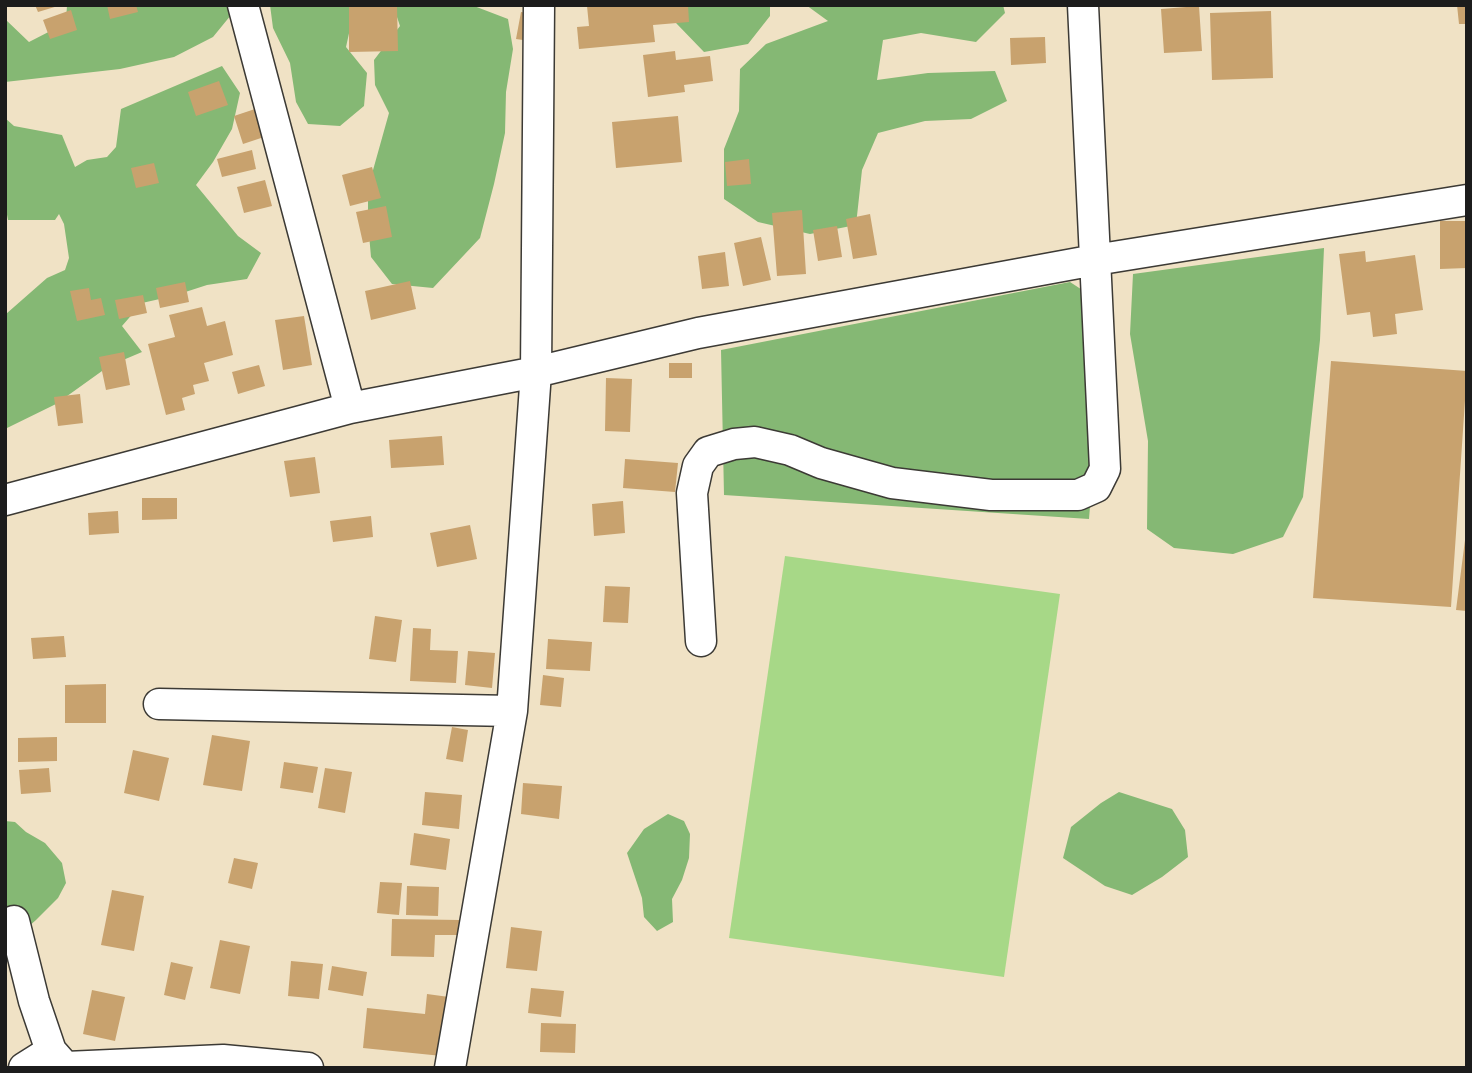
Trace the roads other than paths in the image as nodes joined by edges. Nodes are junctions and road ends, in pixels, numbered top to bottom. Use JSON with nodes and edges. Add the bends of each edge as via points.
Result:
{"nodes":[{"id":1,"x":243,"y":5,"type":"edge"},
{"id":2,"x":539,"y":5,"type":"edge"},
{"id":3,"x":1083,"y":5,"type":"edge"},
{"id":4,"x":1467,"y":200,"type":"edge"},
{"id":5,"x":1095,"y":260,"type":"junction"},
{"id":6,"x":536,"y":372,"type":"junction"},
{"id":7,"x":350,"y":408,"type":"junction"},
{"id":8,"x":5,"y":500,"type":"edge"},
{"id":9,"x":701,"y":641,"type":"dead end"},
{"id":10,"x":159,"y":704,"type":"dead end"},
{"id":11,"x":512,"y":710,"type":"junction"},
{"id":12,"x":14,"y":921,"type":"dead end"},
{"id":13,"x":61,"y":1062,"type":"edge"},
{"id":14,"x":24,"y":1068,"type":"edge"},
{"id":15,"x":308,"y":1068,"type":"edge"},
{"id":16,"x":450,"y":1068,"type":"edge"}],
"edges":[{"from":1,"to":7,"type":"street"},
{"from":2,"to":6,"type":"street"},
{"from":3,"to":5,"type":"street"},
{"from":4,"to":5,"type":"street"},
{"from":5,"to":6,"type":"street","via":[[698,333]]},
{"from":5,"to":9,"type":"street","via":[[1105,469],[1096,487],[1078,495],[991,495],[892,483],[755,442],[708,452],[698,466],[692,493]]},
{"from":6,"to":7,"type":"street"},
{"from":6,"to":11,"type":"street"},
{"from":7,"to":8,"type":"street"},
{"from":10,"to":11,"type":"street"},
{"from":11,"to":16,"type":"street"},
{"from":12,"to":13,"type":"street","via":[[34,1002]]},
{"from":13,"to":14,"type":"street"},
{"from":13,"to":15,"type":"street","via":[[223,1060]]}]}
